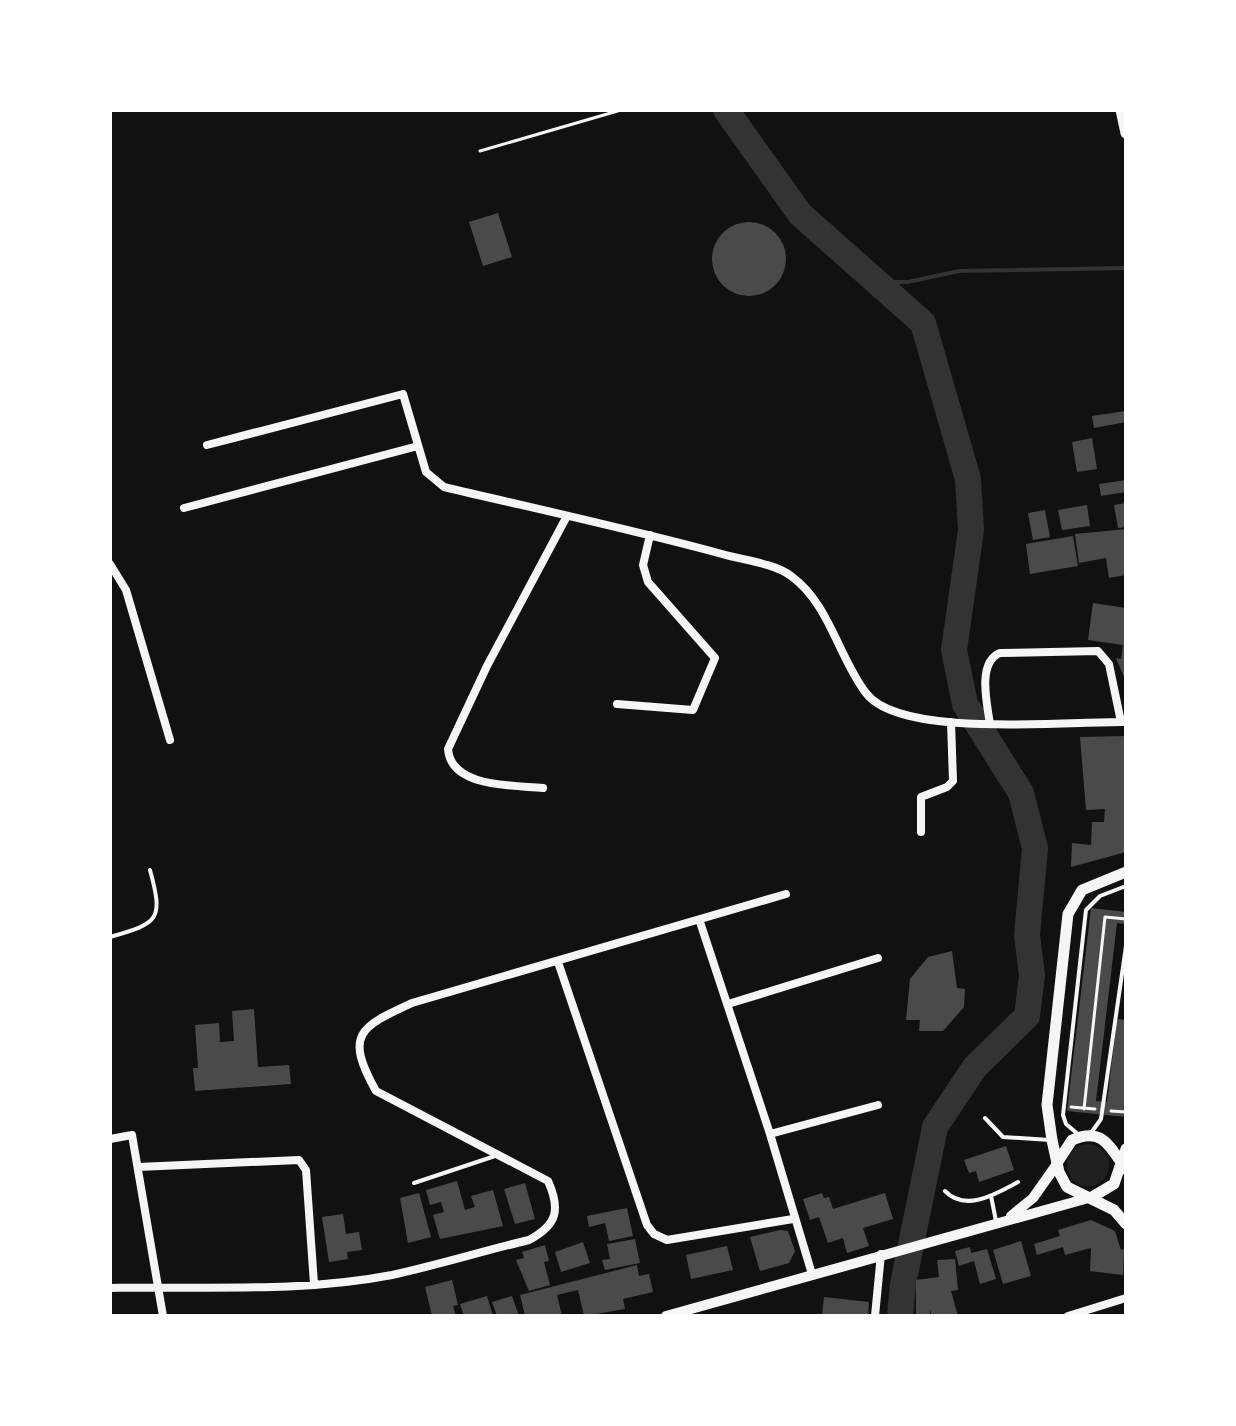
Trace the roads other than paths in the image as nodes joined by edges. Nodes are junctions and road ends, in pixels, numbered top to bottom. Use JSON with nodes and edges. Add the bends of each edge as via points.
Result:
{"nodes":[{"id":1,"x":1121,"y":110,"type":"edge"},
{"id":2,"x":1126,"y":133,"type":"edge"},
{"id":3,"x":207,"y":445,"type":"dead end"},
{"id":4,"x":418,"y":446,"type":"junction"},
{"id":5,"x":184,"y":508,"type":"dead end"},
{"id":6,"x":567,"y":516,"type":"junction"},
{"id":7,"x":650,"y":535,"type":"junction"},
{"id":8,"x":110,"y":564,"type":"edge"},
{"id":9,"x":617,"y":704,"type":"dead end"},
{"id":10,"x":951,"y":722,"type":"junction"},
{"id":11,"x":1123,"y":722,"type":"edge"},
{"id":12,"x":987,"y":724,"type":"junction"},
{"id":13,"x":170,"y":740,"type":"dead end"},
{"id":14,"x":543,"y":788,"type":"dead end"},
{"id":15,"x":921,"y":832,"type":"dead end"},
{"id":16,"x":150,"y":870,"type":"dead end"},
{"id":17,"x":1122,"y":876,"type":"edge"},
{"id":18,"x":1126,"y":886,"type":"edge"},
{"id":19,"x":786,"y":894,"type":"dead end"},
{"id":20,"x":700,"y":922,"type":"junction"},
{"id":21,"x":110,"y":937,"type":"edge"},
{"id":22,"x":1126,"y":946,"type":"edge"},
{"id":23,"x":878,"y":958,"type":"dead end"},
{"id":24,"x":558,"y":962,"type":"junction"},
{"id":25,"x":728,"y":1004,"type":"junction"},
{"id":26,"x":878,"y":1105,"type":"dead end"},
{"id":27,"x":985,"y":1118,"type":"dead end"},
{"id":28,"x":770,"y":1134,"type":"junction"},
{"id":29,"x":1086,"y":1135,"type":"junction"},
{"id":30,"x":110,"y":1139,"type":"edge"},
{"id":31,"x":1052,"y":1140,"type":"junction"},
{"id":32,"x":1126,"y":1149,"type":"edge"},
{"id":33,"x":500,"y":1153,"type":"junction"},
{"id":34,"x":1057,"y":1164,"type":"junction"},
{"id":35,"x":1123,"y":1165,"type":"edge"},
{"id":36,"x":138,"y":1167,"type":"junction"},
{"id":37,"x":1018,"y":1182,"type":"dead end"},
{"id":38,"x":414,"y":1183,"type":"dead end"},
{"id":39,"x":945,"y":1191,"type":"dead end"},
{"id":40,"x":991,"y":1196,"type":"junction"},
{"id":41,"x":1092,"y":1197,"type":"junction"},
{"id":42,"x":793,"y":1219,"type":"junction"},
{"id":43,"x":1000,"y":1222,"type":"junction"},
{"id":44,"x":1126,"y":1224,"type":"edge"},
{"id":45,"x":881,"y":1254,"type":"junction"},
{"id":46,"x":812,"y":1274,"type":"junction"},
{"id":47,"x":314,"y":1284,"type":"junction"},
{"id":48,"x":110,"y":1288,"type":"edge"},
{"id":49,"x":159,"y":1289,"type":"junction"},
{"id":50,"x":1126,"y":1298,"type":"edge"},
{"id":51,"x":163,"y":1316,"type":"edge"},
{"id":52,"x":666,"y":1316,"type":"edge"},
{"id":53,"x":875,"y":1316,"type":"edge"},
{"id":54,"x":1068,"y":1316,"type":"edge"}],
"edges":[{"from":1,"to":2,"type":"main road"},
{"from":3,"to":4,"type":"street","via":[[403,394]]},
{"from":4,"to":5,"type":"street"},
{"from":4,"to":6,"type":"street","via":[[426,472],[444,487]]},
{"from":6,"to":7,"type":"street"},
{"from":6,"to":14,"type":"street","via":[[448,749],[456,770],[481,781]]},
{"from":7,"to":9,"type":"street","via":[[643,565],[648,582],[715,658],[693,710]]},
{"from":7,"to":10,"type":"street","via":[[790,575],[818,607],[867,695],[890,711]]},
{"from":8,"to":13,"type":"street","via":[[126,590]]},
{"from":10,"to":12,"type":"street"},
{"from":10,"to":15,"type":"street","via":[[953,781],[921,797]]},
{"from":11,"to":12,"type":"street"},
{"from":11,"to":12,"type":"street","via":[[1109,664],[1098,651],[992,656]]},
{"from":16,"to":21,"type":"lane","via":[[159,902],[155,916],[142,927]]},
{"from":17,"to":31,"type":"main road","via":[[1082,890],[1068,914],[1047,1105]]},
{"from":18,"to":29,"type":"lane","via":[[1100,896],[1086,910],[1064,1107],[1066,1124]]},
{"from":19,"to":20,"type":"street"},
{"from":20,"to":24,"type":"street"},
{"from":20,"to":25,"type":"street"},
{"from":22,"to":29,"type":"lane","via":[[1102,1110],[1097,1127]]},
{"from":23,"to":25,"type":"street"},
{"from":24,"to":33,"type":"street","via":[[412,1003],[370,1022],[361,1033],[359,1050],[376,1091]]},
{"from":24,"to":42,"type":"street","via":[[654,1234],[667,1240]]},
{"from":25,"to":28,"type":"street"},
{"from":26,"to":28,"type":"street"},
{"from":27,"to":31,"type":"lane","via":[[1003,1137]]},
{"from":28,"to":42,"type":"street"},
{"from":29,"to":34,"type":"main road","via":[[1064,1148]]},
{"from":29,"to":35,"type":"main road","via":[[1109,1142]]},
{"from":30,"to":36,"type":"street","via":[[132,1135]]},
{"from":31,"to":34,"type":"main road"},
{"from":32,"to":35,"type":"main road"},
{"from":33,"to":38,"type":"lane"},
{"from":33,"to":47,"type":"street","via":[[548,1181],[555,1212],[546,1230],[529,1240],[390,1275]]},
{"from":34,"to":41,"type":"main road","via":[[1067,1187]]},
{"from":34,"to":43,"type":"street","via":[[1033,1198]]},
{"from":35,"to":41,"type":"main road","via":[[1114,1184]]},
{"from":36,"to":47,"type":"street","via":[[299,1160],[306,1170]]},
{"from":36,"to":49,"type":"street"},
{"from":37,"to":40,"type":"lane"},
{"from":39,"to":40,"type":"lane","via":[[963,1202]]},
{"from":40,"to":43,"type":"lane"},
{"from":41,"to":43,"type":"street"},
{"from":41,"to":44,"type":"main road"},
{"from":42,"to":46,"type":"street"},
{"from":43,"to":45,"type":"street"},
{"from":45,"to":46,"type":"street"},
{"from":45,"to":53,"type":"street"},
{"from":46,"to":52,"type":"street"},
{"from":47,"to":49,"type":"street"},
{"from":48,"to":49,"type":"street"},
{"from":49,"to":51,"type":"street"},
{"from":50,"to":54,"type":"street"}]}
